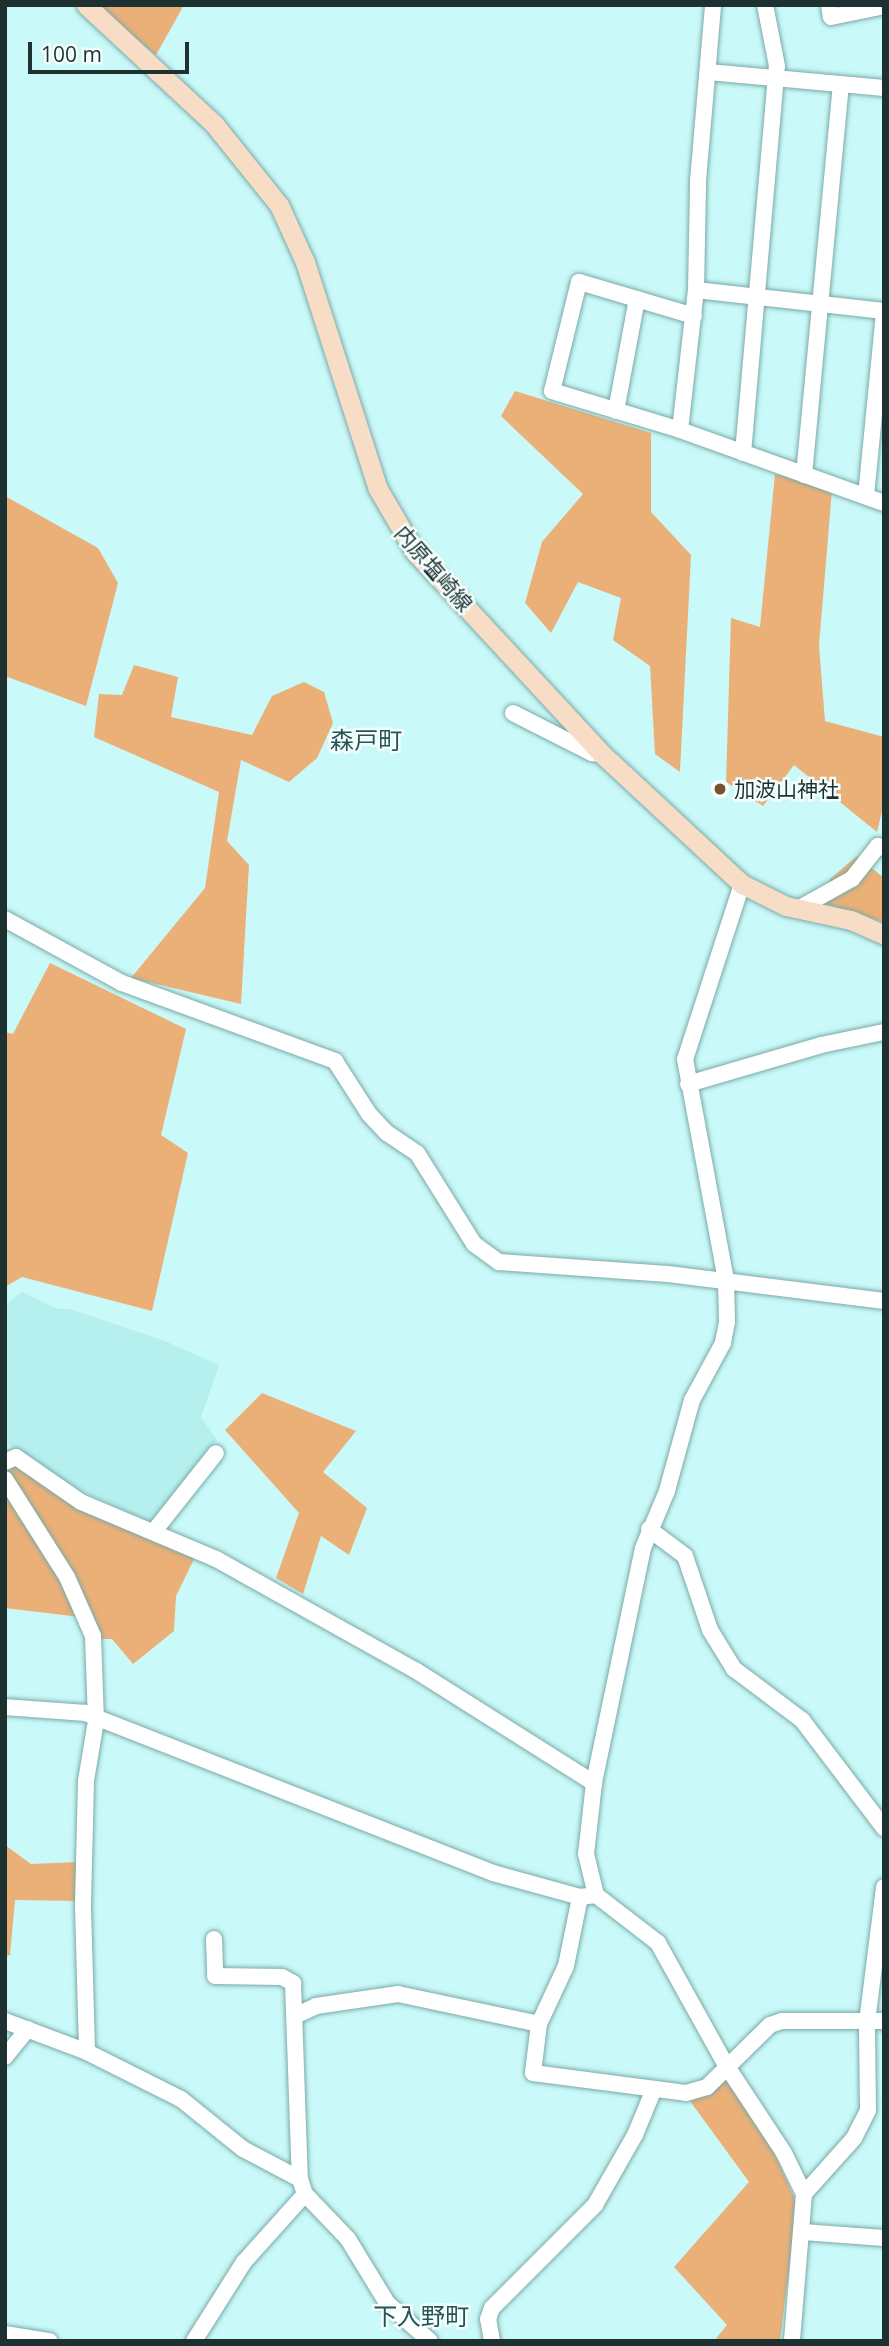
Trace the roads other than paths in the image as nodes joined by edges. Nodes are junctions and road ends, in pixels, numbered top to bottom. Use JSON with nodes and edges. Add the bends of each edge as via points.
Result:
{"nodes":[{"id":1,"x":86,"y":5,"type":"edge"},
{"id":2,"x":713,"y":5,"type":"edge"},
{"id":3,"x":765,"y":5,"type":"edge"},
{"id":4,"x":829,"y":5,"type":"edge"},
{"id":5,"x":884,"y":6,"type":"edge"},
{"id":6,"x":708,"y":72,"type":"junction"},
{"id":7,"x":776,"y":79,"type":"junction"},
{"id":8,"x":841,"y":85,"type":"junction"},
{"id":9,"x":884,"y":89,"type":"edge"},
{"id":10,"x":696,"y":290,"type":"junction"},
{"id":11,"x":759,"y":298,"type":"junction"},
{"id":12,"x":637,"y":299,"type":"junction"},
{"id":13,"x":818,"y":304,"type":"junction"},
{"id":14,"x":884,"y":311,"type":"edge"},
{"id":15,"x":694,"y":316,"type":"junction"},
{"id":16,"x":616,"y":411,"type":"junction"},
{"id":17,"x":680,"y":430,"type":"junction"},
{"id":18,"x":743,"y":453,"type":"junction"},
{"id":19,"x":804,"y":475,"type":"junction"},
{"id":20,"x":866,"y":496,"type":"junction"},
{"id":21,"x":884,"y":503,"type":"edge"},
{"id":22,"x":513,"y":713,"type":"dead end"},
{"id":23,"x":602,"y":754,"type":"junction"},
{"id":24,"x":884,"y":848,"type":"edge"},
{"id":25,"x":742,"y":884,"type":"junction"},
{"id":26,"x":798,"y":909,"type":"junction"},
{"id":27,"x":5,"y":919,"type":"edge"},
{"id":28,"x":884,"y":935,"type":"edge"},
{"id":29,"x":884,"y":1032,"type":"edge"},
{"id":30,"x":688,"y":1084,"type":"junction"},
{"id":31,"x":726,"y":1280,"type":"junction"},
{"id":32,"x":884,"y":1301,"type":"edge"},
{"id":33,"x":216,"y":1453,"type":"dead end"},
{"id":34,"x":5,"y":1462,"type":"edge"},
{"id":35,"x":5,"y":1479,"type":"edge"},
{"id":36,"x":649,"y":1529,"type":"junction"},
{"id":37,"x":155,"y":1530,"type":"junction"},
{"id":38,"x":5,"y":1707,"type":"edge"},
{"id":39,"x":96,"y":1721,"type":"junction"},
{"id":40,"x":594,"y":1783,"type":"junction"},
{"id":41,"x":884,"y":1828,"type":"edge"},
{"id":42,"x":884,"y":1887,"type":"edge"},
{"id":43,"x":588,"y":1896,"type":"junction"},
{"id":44,"x":214,"y":1939,"type":"dead end"},
{"id":45,"x":297,"y":2015,"type":"junction"},
{"id":46,"x":5,"y":2021,"type":"edge"},
{"id":47,"x":884,"y":2021,"type":"edge"},
{"id":48,"x":867,"y":2022,"type":"junction"},
{"id":49,"x":539,"y":2024,"type":"junction"},
{"id":50,"x":28,"y":2029,"type":"junction"},
{"id":51,"x":87,"y":2052,"type":"junction"},
{"id":52,"x":5,"y":2057,"type":"edge"},
{"id":53,"x":726,"y":2065,"type":"junction"},
{"id":54,"x":654,"y":2089,"type":"junction"},
{"id":55,"x":302,"y":2186,"type":"junction"},
{"id":56,"x":804,"y":2194,"type":"junction"},
{"id":57,"x":803,"y":2232,"type":"junction"},
{"id":58,"x":884,"y":2238,"type":"edge"},
{"id":59,"x":5,"y":2333,"type":"edge"},
{"id":60,"x":49,"y":2341,"type":"edge"},
{"id":61,"x":194,"y":2341,"type":"edge"},
{"id":62,"x":430,"y":2341,"type":"edge"},
{"id":63,"x":492,"y":2341,"type":"edge"},
{"id":64,"x":792,"y":2341,"type":"edge"}],
"edges":[{"from":1,"to":23,"type":"main road","name":"内原塩崎線","via":[[214,124],[279,205],[305,262],[366,457],[389,513],[415,552]]},
{"from":2,"to":6,"type":"street"},
{"from":3,"to":7,"type":"street"},
{"from":4,"to":5,"type":"street","via":[[831,17]]},
{"from":6,"to":7,"type":"street"},
{"from":6,"to":10,"type":"street","via":[[698,181]]},
{"from":7,"to":8,"type":"street"},
{"from":7,"to":11,"type":"street"},
{"from":8,"to":9,"type":"street"},
{"from":8,"to":13,"type":"street"},
{"from":10,"to":11,"type":"street"},
{"from":10,"to":15,"type":"street"},
{"from":11,"to":13,"type":"street"},
{"from":11,"to":18,"type":"street"},
{"from":12,"to":15,"type":"street"},
{"from":12,"to":16,"type":"street"},
{"from":12,"to":16,"type":"street","via":[[579,282],[552,391]]},
{"from":13,"to":14,"type":"street"},
{"from":13,"to":19,"type":"street"},
{"from":14,"to":20,"type":"street"},
{"from":15,"to":17,"type":"street"},
{"from":16,"to":17,"type":"street"},
{"from":17,"to":18,"type":"street"},
{"from":18,"to":19,"type":"street"},
{"from":19,"to":20,"type":"street"},
{"from":20,"to":21,"type":"street"},
{"from":22,"to":23,"type":"street"},
{"from":23,"to":25,"type":"main road","name":"内原塩崎線"},
{"from":24,"to":26,"type":"street","via":[[878,846],[852,879]]},
{"from":25,"to":26,"type":"main road","name":"内原塩崎線"},
{"from":25,"to":30,"type":"street","via":[[687,1040]]},
{"from":26,"to":28,"type":"main road","name":"内原塩崎線","via":[[851,920]]},
{"from":27,"to":31,"type":"street","via":[[122,983],[335,1061],[369,1114],[417,1153],[486,1256],[535,1266]]},
{"from":29,"to":30,"type":"street","via":[[821,1045]]},
{"from":30,"to":31,"type":"street"},
{"from":31,"to":32,"type":"street"},
{"from":31,"to":36,"type":"street","via":[[729,1299],[723,1343],[692,1400],[667,1490]]},
{"from":33,"to":37,"type":"street"},
{"from":34,"to":37,"type":"street","via":[[16,1457],[81,1502]]},
{"from":35,"to":39,"type":"street","via":[[38,1527],[89,1623],[96,1654]]},
{"from":36,"to":40,"type":"street"},
{"from":36,"to":41,"type":"street","via":[[685,1556],[710,1630],[734,1669],[802,1720]]},
{"from":37,"to":40,"type":"street","via":[[199,1549],[415,1670]]},
{"from":38,"to":39,"type":"street","via":[[85,1713]]},
{"from":39,"to":43,"type":"street","via":[[223,1764],[462,1862]]},
{"from":39,"to":51,"type":"street","via":[[85,1793]]},
{"from":40,"to":43,"type":"street","via":[[586,1854]]},
{"from":42,"to":48,"type":"street"},
{"from":43,"to":49,"type":"street","via":[[566,1966]]},
{"from":43,"to":53,"type":"street","via":[[658,1943]]},
{"from":44,"to":45,"type":"street","via":[[215,1976],[288,1979],[293,1983]]},
{"from":45,"to":49,"type":"street","via":[[316,2006],[398,1994]]},
{"from":45,"to":55,"type":"street"},
{"from":46,"to":50,"type":"street"},
{"from":47,"to":48,"type":"street"},
{"from":48,"to":53,"type":"street","via":[[782,2021],[757,2034]]},
{"from":48,"to":56,"type":"street","via":[[867,2110],[854,2138]]},
{"from":49,"to":54,"type":"street","via":[[533,2073]]},
{"from":50,"to":51,"type":"street"},
{"from":50,"to":52,"type":"street"},
{"from":51,"to":55,"type":"street","via":[[181,2099],[243,2149]]},
{"from":53,"to":54,"type":"street","via":[[699,2091]]},
{"from":53,"to":56,"type":"street","via":[[784,2153]]},
{"from":54,"to":63,"type":"street","via":[[635,2135],[595,2205],[492,2308],[488,2319]]},
{"from":55,"to":61,"type":"street","via":[[244,2262]]},
{"from":55,"to":62,"type":"street","via":[[348,2239],[387,2303]]},
{"from":56,"to":57,"type":"street"},
{"from":57,"to":58,"type":"street"},
{"from":57,"to":64,"type":"street"},
{"from":59,"to":60,"type":"street"}]}
